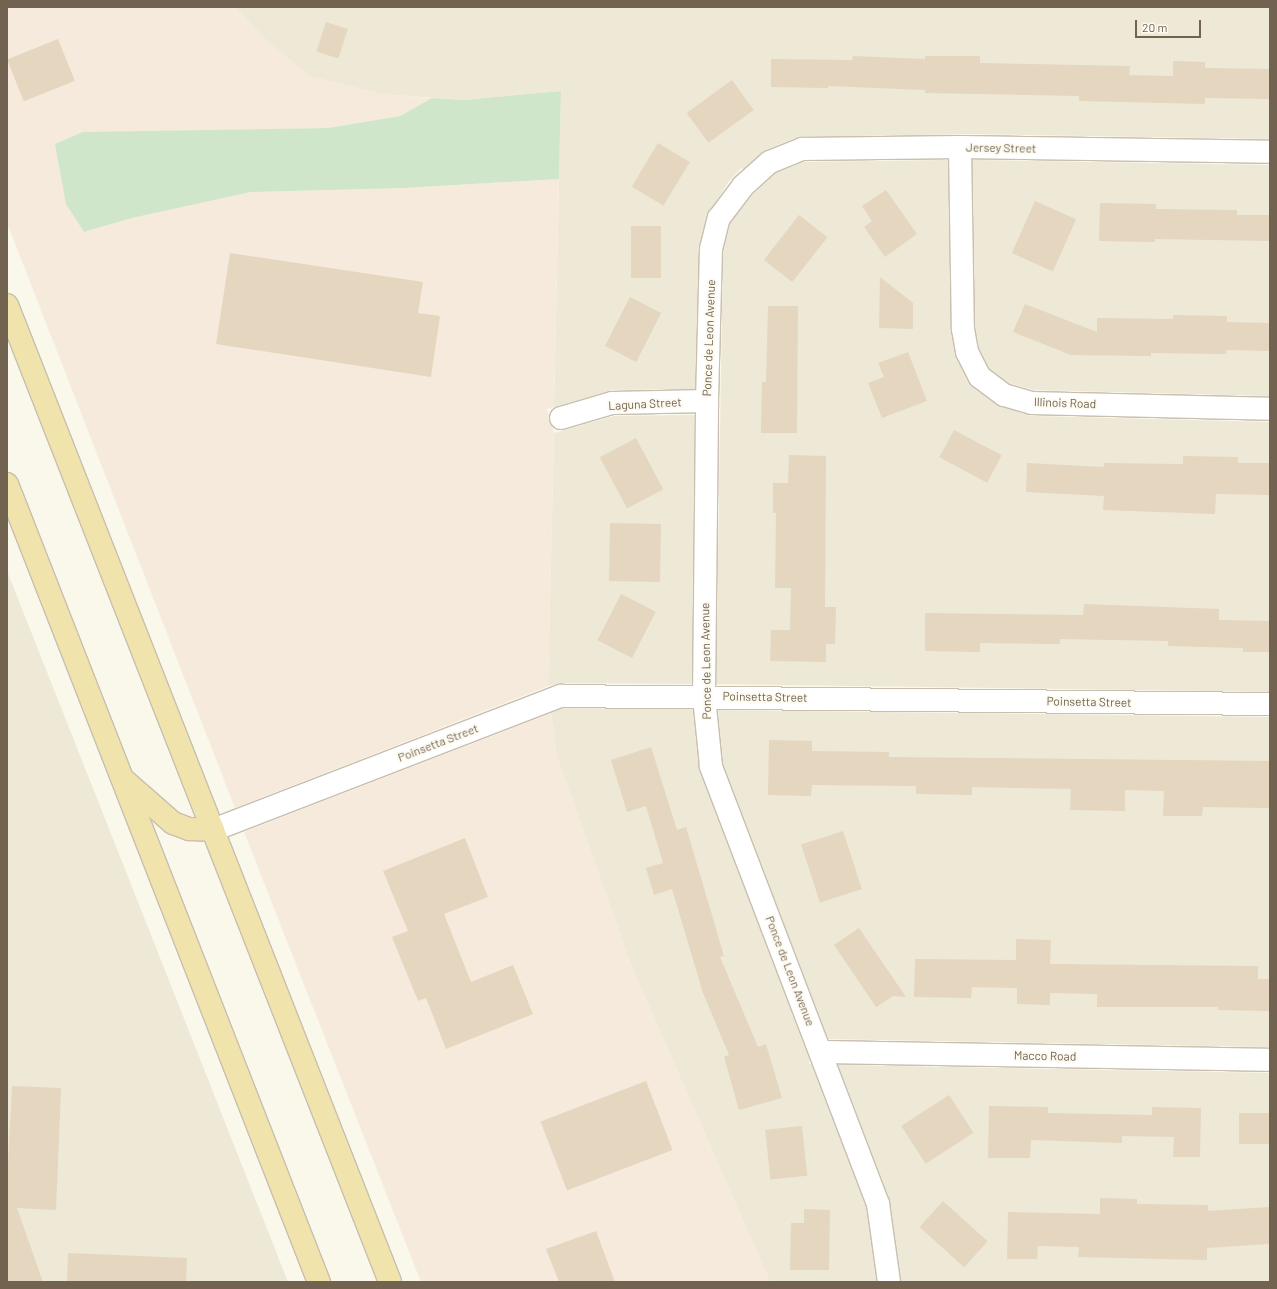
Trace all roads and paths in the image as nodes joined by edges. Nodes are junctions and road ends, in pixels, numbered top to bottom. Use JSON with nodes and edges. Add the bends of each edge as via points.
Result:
{"nodes":[{"id":1,"x":960,"y":147,"type":"junction"},
{"id":2,"x":1270,"y":152,"type":"edge"},
{"id":3,"x":743,"y":186,"type":"joint"},
{"id":4,"x":7,"y":305,"type":"edge"},
{"id":5,"x":707,"y":401,"type":"junction"},
{"id":6,"x":1270,"y":409,"type":"edge"},
{"id":7,"x":561,"y":418,"type":"dead end"},
{"id":8,"x":7,"y":484,"type":"edge"},
{"id":9,"x":704,"y":696,"type":"junction"},
{"id":10,"x":1270,"y":704,"type":"edge"},
{"id":11,"x":123,"y":779,"type":"junction"},
{"id":12,"x":213,"y":830,"type":"junction"},
{"id":13,"x":821,"y":1052,"type":"junction"},
{"id":14,"x":1270,"y":1060,"type":"edge"},
{"id":15,"x":319,"y":1282,"type":"edge"},
{"id":16,"x":390,"y":1282,"type":"edge"},
{"id":17,"x":889,"y":1282,"type":"edge"}],
"edges":[{"from":1,"to":2,"type":"street","name":"Jersey Street"},
{"from":1,"to":3,"type":"street","name":"Jersey Street","via":[[802,149],[770,162]]},
{"from":1,"to":6,"type":"street","name":"Illinois Road","via":[[963,328],[967,352],[980,376],[1004,395],[1032,403]]},
{"from":3,"to":5,"type":"street","name":"Ponce de Leon Avenue","via":[[719,218],[711,248]]},
{"from":4,"to":12,"type":"main road"},
{"from":5,"to":7,"type":"street","name":"Laguna Street","via":[[612,403]]},
{"from":5,"to":9,"type":"street","name":"Ponce de Leon Avenue"},
{"from":8,"to":11,"type":"main road"},
{"from":9,"to":10,"type":"street","name":"Poinsetta Street"},
{"from":9,"to":12,"type":"street","name":"Poinsetta Street","via":[[561,696]]},
{"from":9,"to":13,"type":"street","name":"Ponce de Leon Avenue","via":[[711,766]]},
{"from":11,"to":12,"type":"main road","via":[[173,823],[189,829]]},
{"from":11,"to":15,"type":"main road"},
{"from":12,"to":16,"type":"main road"},
{"from":13,"to":14,"type":"street","name":"Macco Road"},
{"from":13,"to":17,"type":"street","name":"Ponce de Leon Avenue","via":[[878,1204]]}]}
